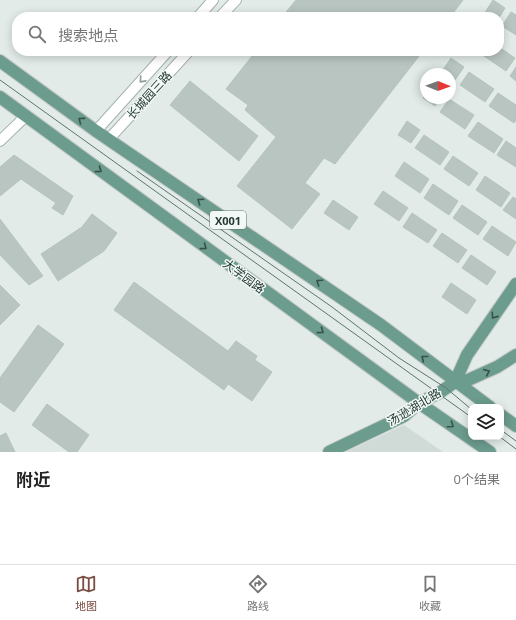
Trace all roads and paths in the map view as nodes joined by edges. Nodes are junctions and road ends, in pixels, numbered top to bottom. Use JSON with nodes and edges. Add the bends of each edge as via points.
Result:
{"nodes":[{"id":1,"x":212,"y":0,"type":"edge"},
{"id":2,"x":236,"y":0,"type":"edge"},
{"id":3,"x":202,"y":12,"type":"edge"},
{"id":4,"x":225,"y":12,"type":"edge"},
{"id":5,"x":163,"y":56,"type":"edge"},
{"id":6,"x":184,"y":56,"type":"edge"},
{"id":7,"x":0,"y":60,"type":"edge"},
{"id":8,"x":0,"y":98,"type":"edge"},
{"id":9,"x":26,"y":116,"type":"junction"},
{"id":10,"x":96,"y":130,"type":"junction"},
{"id":11,"x":109,"y":139,"type":"junction"},
{"id":12,"x":0,"y":141,"type":"edge"},
{"id":13,"x":516,"y":284,"type":"edge"},
{"id":14,"x":516,"y":355,"type":"edge"},
{"id":15,"x":455,"y":382,"type":"junction"},
{"id":16,"x":419,"y":403,"type":"junction"},
{"id":17,"x":486,"y":404,"type":"edge"},
{"id":18,"x":504,"y":417,"type":"edge"},
{"id":19,"x":516,"y":426,"type":"edge"},
{"id":20,"x":329,"y":452,"type":"edge"},
{"id":21,"x":490,"y":452,"type":"edge"}],
"edges":[{"from":1,"to":3,"type":"street"},
{"from":2,"to":4,"type":"street"},
{"from":5,"to":10,"type":"street","name":"长城园三路","one_way":true},
{"from":6,"to":11,"type":"street","name":"长城园三路"},
{"from":10,"to":7,"type":"main road","number":"X001","one_way":true},
{"from":8,"to":9,"type":"main road","name":"大学园路","number":"X001"},
{"from":9,"to":12,"type":"street"},
{"from":9,"to":16,"type":"main road","name":"大学园路","number":"X001","one_way":true},
{"from":10,"to":11,"type":"main road","number":"X001"},
{"from":15,"to":11,"type":"main road","number":"X001","one_way":true,"via":[[381,325]]},
{"from":13,"to":15,"type":"main road","one_way":true,"via":[[467,355]]},
{"from":15,"to":14,"type":"main road","name":"汤逊湖北路","one_way":true,"via":[[468,380]]},
{"from":15,"to":16,"type":"main road","name":"汤逊湖北路"},
{"from":15,"to":17,"type":"main road","number":"X001"},
{"from":16,"to":20,"type":"main road","name":"汤逊湖北路","via":[[404,416]]},
{"from":16,"to":21,"type":"main road","name":"大学园路","number":"X001","one_way":true},
{"from":18,"to":19,"type":"main road"}]}
